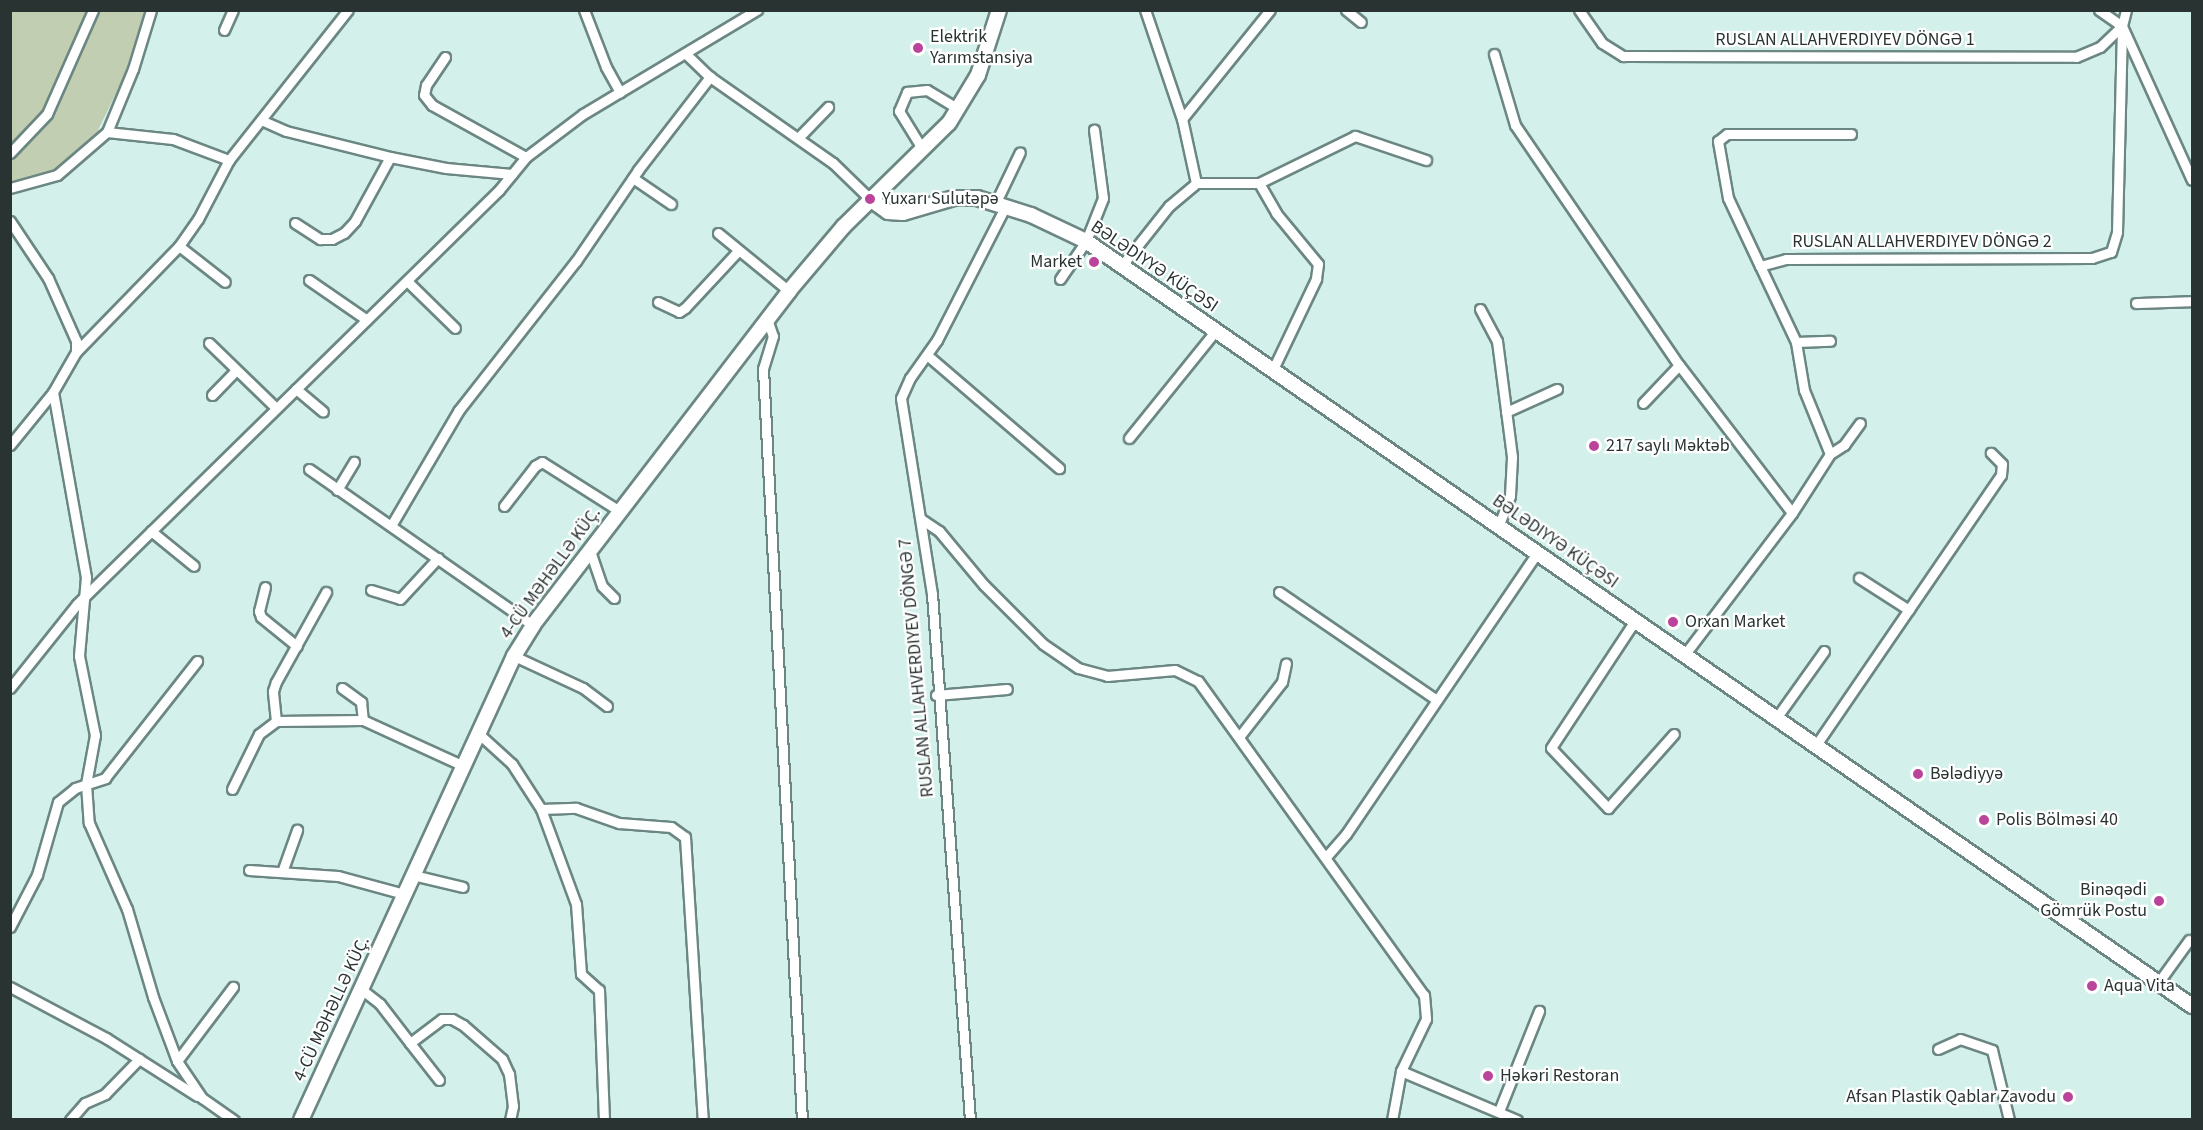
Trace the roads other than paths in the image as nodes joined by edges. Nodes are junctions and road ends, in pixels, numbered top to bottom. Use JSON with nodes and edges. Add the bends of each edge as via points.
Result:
{"nodes":[{"id":1,"x":93,"y":10,"type":"edge"},
{"id":2,"x":151,"y":10,"type":"edge"},
{"id":3,"x":233,"y":10,"type":"edge"},
{"id":4,"x":348,"y":10,"type":"edge"},
{"id":5,"x":584,"y":10,"type":"edge"},
{"id":6,"x":757,"y":10,"type":"edge"},
{"id":7,"x":999,"y":10,"type":"edge"},
{"id":8,"x":1145,"y":10,"type":"edge"},
{"id":9,"x":1270,"y":10,"type":"edge"},
{"id":10,"x":1346,"y":10,"type":"edge"},
{"id":11,"x":1579,"y":10,"type":"edge"},
{"id":12,"x":2099,"y":10,"type":"edge"},
{"id":13,"x":2126,"y":10,"type":"edge"},
{"id":14,"x":1361,"y":22,"type":"dead end"},
{"id":15,"x":2122,"y":26,"type":"junction"},
{"id":16,"x":224,"y":30,"type":"dead end"},
{"id":17,"x":686,"y":54,"type":"junction"},
{"id":18,"x":1494,"y":54,"type":"dead end"},
{"id":19,"x":445,"y":57,"type":"dead end"},
{"id":20,"x":710,"y":77,"type":"junction"},
{"id":21,"x":620,"y":92,"type":"junction"},
{"id":22,"x":828,"y":107,"type":"dead end"},
{"id":23,"x":959,"y":109,"type":"junction"},
{"id":24,"x":1182,"y":119,"type":"junction"},
{"id":25,"x":261,"y":120,"type":"junction"},
{"id":26,"x":1094,"y":130,"type":"dead end"},
{"id":27,"x":106,"y":132,"type":"junction"},
{"id":28,"x":1851,"y":134,"type":"dead end"},
{"id":29,"x":799,"y":137,"type":"junction"},
{"id":30,"x":923,"y":150,"type":"junction"},
{"id":31,"x":1020,"y":152,"type":"dead end"},
{"id":32,"x":10,"y":153,"type":"edge"},
{"id":33,"x":390,"y":157,"type":"junction"},
{"id":34,"x":525,"y":157,"type":"junction"},
{"id":35,"x":229,"y":160,"type":"junction"},
{"id":36,"x":1426,"y":160,"type":"dead end"},
{"id":37,"x":512,"y":174,"type":"junction"},
{"id":38,"x":633,"y":178,"type":"junction"},
{"id":39,"x":2193,"y":180,"type":"edge"},
{"id":40,"x":1196,"y":183,"type":"junction"},
{"id":41,"x":1259,"y":183,"type":"junction"},
{"id":42,"x":10,"y":188,"type":"edge"},
{"id":43,"x":870,"y":199,"type":"junction"},
{"id":44,"x":671,"y":204,"type":"dead end"},
{"id":45,"x":1001,"y":204,"type":"junction"},
{"id":46,"x":11,"y":223,"type":"edge"},
{"id":47,"x":295,"y":223,"type":"dead end"},
{"id":48,"x":718,"y":233,"type":"dead end"},
{"id":49,"x":1086,"y":241,"type":"junction"},
{"id":50,"x":178,"y":246,"type":"junction"},
{"id":51,"x":738,"y":251,"type":"junction"},
{"id":52,"x":1123,"y":264,"type":"junction"},
{"id":53,"x":1760,"y":266,"type":"junction"},
{"id":54,"x":1060,"y":279,"type":"dead end"},
{"id":55,"x":309,"y":280,"type":"dead end"},
{"id":56,"x":407,"y":281,"type":"junction"},
{"id":57,"x":225,"y":282,"type":"dead end"},
{"id":58,"x":789,"y":291,"type":"junction"},
{"id":59,"x":658,"y":302,"type":"dead end"},
{"id":60,"x":2193,"y":302,"type":"edge"},
{"id":61,"x":2136,"y":303,"type":"dead end"},
{"id":62,"x":1480,"y":309,"type":"dead end"},
{"id":63,"x":767,"y":319,"type":"junction"},
{"id":64,"x":367,"y":320,"type":"junction"},
{"id":65,"x":455,"y":328,"type":"dead end"},
{"id":66,"x":1215,"y":330,"type":"junction"},
{"id":67,"x":1830,"y":341,"type":"dead end"},
{"id":68,"x":1796,"y":342,"type":"junction"},
{"id":69,"x":209,"y":343,"type":"dead end"},
{"id":70,"x":76,"y":352,"type":"junction"},
{"id":71,"x":927,"y":355,"type":"junction"},
{"id":72,"x":1679,"y":365,"type":"junction"},
{"id":73,"x":1273,"y":369,"type":"junction"},
{"id":74,"x":235,"y":371,"type":"junction"},
{"id":75,"x":296,"y":389,"type":"junction"},
{"id":76,"x":1557,"y":390,"type":"dead end"},
{"id":77,"x":53,"y":392,"type":"junction"},
{"id":78,"x":212,"y":395,"type":"dead end"},
{"id":79,"x":1643,"y":403,"type":"dead end"},
{"id":80,"x":276,"y":408,"type":"junction"},
{"id":81,"x":323,"y":412,"type":"dead end"},
{"id":82,"x":1506,"y":412,"type":"junction"},
{"id":83,"x":1860,"y":423,"type":"dead end"},
{"id":84,"x":1129,"y":438,"type":"dead end"},
{"id":85,"x":10,"y":445,"type":"edge"},
{"id":86,"x":1990,"y":453,"type":"dead end"},
{"id":87,"x":1830,"y":454,"type":"junction"},
{"id":88,"x":354,"y":462,"type":"dead end"},
{"id":89,"x":1059,"y":468,"type":"dead end"},
{"id":90,"x":309,"y":469,"type":"dead end"},
{"id":91,"x":338,"y":490,"type":"junction"},
{"id":92,"x":504,"y":506,"type":"dead end"},
{"id":93,"x":618,"y":510,"type":"junction"},
{"id":94,"x":1792,"y":513,"type":"junction"},
{"id":95,"x":921,"y":519,"type":"junction"},
{"id":96,"x":392,"y":524,"type":"junction"},
{"id":97,"x":1499,"y":524,"type":"junction"},
{"id":98,"x":151,"y":531,"type":"junction"},
{"id":99,"x":589,"y":549,"type":"junction"},
{"id":100,"x":1538,"y":551,"type":"junction"},
{"id":101,"x":438,"y":558,"type":"junction"},
{"id":102,"x":194,"y":566,"type":"dead end"},
{"id":103,"x":1859,"y":578,"type":"dead end"},
{"id":104,"x":265,"y":587,"type":"dead end"},
{"id":105,"x":371,"y":590,"type":"dead end"},
{"id":106,"x":326,"y":592,"type":"dead end"},
{"id":107,"x":1279,"y":592,"type":"dead end"},
{"id":108,"x":87,"y":594,"type":"junction"},
{"id":109,"x":614,"y":598,"type":"dead end"},
{"id":110,"x":1909,"y":610,"type":"junction"},
{"id":111,"x":1636,"y":619,"type":"junction"},
{"id":112,"x":533,"y":624,"type":"junction"},
{"id":113,"x":297,"y":646,"type":"junction"},
{"id":114,"x":1824,"y":651,"type":"dead end"},
{"id":115,"x":1685,"y":654,"type":"junction"},
{"id":116,"x":514,"y":656,"type":"junction"},
{"id":117,"x":197,"y":661,"type":"dead end"},
{"id":118,"x":1286,"y":663,"type":"dead end"},
{"id":119,"x":10,"y":688,"type":"edge"},
{"id":120,"x":342,"y":688,"type":"dead end"},
{"id":121,"x":1007,"y":689,"type":"dead end"},
{"id":122,"x":936,"y":694,"type":"junction"},
{"id":123,"x":1437,"y":700,"type":"junction"},
{"id":124,"x":607,"y":706,"type":"dead end"},
{"id":125,"x":1777,"y":717,"type":"junction"},
{"id":126,"x":363,"y":720,"type":"junction"},
{"id":127,"x":276,"y":721,"type":"junction"},
{"id":128,"x":479,"y":734,"type":"junction"},
{"id":129,"x":1674,"y":734,"type":"dead end"},
{"id":130,"x":1239,"y":737,"type":"junction"},
{"id":131,"x":1816,"y":745,"type":"junction"},
{"id":132,"x":464,"y":766,"type":"junction"},
{"id":133,"x":86,"y":784,"type":"junction"},
{"id":134,"x":232,"y":789,"type":"dead end"},
{"id":135,"x":541,"y":809,"type":"junction"},
{"id":136,"x":297,"y":830,"type":"dead end"},
{"id":137,"x":1326,"y":857,"type":"junction"},
{"id":138,"x":249,"y":870,"type":"dead end"},
{"id":139,"x":282,"y":872,"type":"junction"},
{"id":140,"x":413,"y":875,"type":"junction"},
{"id":141,"x":463,"y":887,"type":"dead end"},
{"id":142,"x":404,"y":894,"type":"junction"},
{"id":143,"x":10,"y":927,"type":"edge"},
{"id":144,"x":2189,"y":940,"type":"dead end"},
{"id":145,"x":2158,"y":983,"type":"junction"},
{"id":146,"x":10,"y":987,"type":"edge"},
{"id":147,"x":233,"y":987,"type":"dead end"},
{"id":148,"x":361,"y":989,"type":"junction"},
{"id":149,"x":2193,"y":1006,"type":"edge"},
{"id":150,"x":1539,"y":1011,"type":"dead end"},
{"id":151,"x":410,"y":1042,"type":"junction"},
{"id":152,"x":1938,"y":1049,"type":"dead end"},
{"id":153,"x":139,"y":1059,"type":"junction"},
{"id":154,"x":177,"y":1060,"type":"junction"},
{"id":155,"x":1401,"y":1071,"type":"junction"},
{"id":156,"x":439,"y":1080,"type":"dead end"},
{"id":157,"x":202,"y":1098,"type":"junction"},
{"id":158,"x":1499,"y":1111,"type":"junction"},
{"id":159,"x":70,"y":1119,"type":"edge"},
{"id":160,"x":234,"y":1119,"type":"edge"},
{"id":161,"x":301,"y":1119,"type":"edge"},
{"id":162,"x":510,"y":1119,"type":"edge"},
{"id":163,"x":604,"y":1119,"type":"edge"},
{"id":164,"x":704,"y":1119,"type":"edge"},
{"id":165,"x":802,"y":1119,"type":"edge"},
{"id":166,"x":970,"y":1119,"type":"edge"},
{"id":167,"x":1392,"y":1119,"type":"edge"},
{"id":168,"x":1517,"y":1119,"type":"edge"},
{"id":169,"x":2009,"y":1119,"type":"edge"}],
"edges":[{"from":1,"to":32,"type":"street","via":[[47,114]]},
{"from":2,"to":27,"type":"street","via":[[133,69]]},
{"from":3,"to":16,"type":"street"},
{"from":4,"to":25,"type":"street"},
{"from":5,"to":21,"type":"street","via":[[606,68]]},
{"from":6,"to":17,"type":"street"},
{"from":7,"to":23,"type":"street","name":"4-CÜ MƏHƏLLƏ KÜÇ.","via":[[978,75]]},
{"from":8,"to":24,"type":"street"},
{"from":9,"to":24,"type":"street"},
{"from":10,"to":14,"type":"street"},
{"from":11,"to":15,"type":"street","name":"RUSLAN ALLAHVERDIYEV DÖNGƏ 1","via":[[1602,43],[1623,56],[2076,57],[2100,47]]},
{"from":12,"to":15,"type":"street"},
{"from":13,"to":15,"type":"street","name":"RUSLAN ALLAHVERDIYEV DÖNGƏ 2"},
{"from":15,"to":39,"type":"street"},
{"from":15,"to":53,"type":"street","name":"RUSLAN ALLAHVERDIYEV DÖNGƏ 2","via":[[2117,232],[2110,252],[2092,258],[1786,259]]},
{"from":17,"to":20,"type":"street"},
{"from":17,"to":21,"type":"street"},
{"from":18,"to":72,"type":"street","via":[[1515,124]]},
{"from":19,"to":34,"type":"street","via":[[426,85],[424,95],[432,105]]},
{"from":20,"to":29,"type":"street"},
{"from":20,"to":38,"type":"street"},
{"from":21,"to":34,"type":"street"},
{"from":22,"to":29,"type":"street"},
{"from":23,"to":30,"type":"street","name":"4-CÜ MƏHƏLLƏ KÜÇ."},
{"from":23,"to":30,"type":"street","via":[[927,90],[907,92],[899,111]]},
{"from":24,"to":40,"type":"street"},
{"from":25,"to":33,"type":"street","via":[[286,131]]},
{"from":25,"to":35,"type":"street"},
{"from":26,"to":49,"type":"street","via":[[1103,198]]},
{"from":27,"to":35,"type":"street","via":[[173,139]]},
{"from":27,"to":42,"type":"street","via":[[57,175]]},
{"from":28,"to":53,"type":"street","via":[[1727,134],[1718,141],[1728,198]]},
{"from":29,"to":43,"type":"street","via":[[856,182]]},
{"from":30,"to":43,"type":"street","name":"4-CÜ MƏHƏLLƏ KÜÇ."},
{"from":31,"to":45,"type":"street","name":"RUSLAN ALLAHVERDIYEV DÖNGƏ 7"},
{"from":33,"to":37,"type":"street","via":[[446,168]]},
{"from":33,"to":47,"type":"street","via":[[355,221],[344,233],[332,240],[320,239]]},
{"from":34,"to":37,"type":"street"},
{"from":35,"to":50,"type":"street","via":[[198,219]]},
{"from":36,"to":41,"type":"street","via":[[1354,136]]},
{"from":37,"to":56,"type":"street"},
{"from":38,"to":44,"type":"street"},
{"from":38,"to":96,"type":"street","via":[[576,261],[459,410]]},
{"from":40,"to":41,"type":"street"},
{"from":40,"to":52,"type":"street","via":[[1168,206]]},
{"from":41,"to":73,"type":"street","via":[[1276,213],[1318,264],[1316,279]]},
{"from":43,"to":45,"type":"street","name":"BƏLƏDIYYƏ KÜÇƏSI","via":[[894,213],[954,198]]},
{"from":43,"to":58,"type":"street","name":"4-CÜ MƏHƏLLƏ KÜÇ."},
{"from":45,"to":49,"type":"street","name":"BƏLƏDIYYƏ KÜÇƏSI"},
{"from":45,"to":71,"type":"street","name":"RUSLAN ALLAHVERDIYEV DÖNGƏ 7"},
{"from":46,"to":70,"type":"street","via":[[63,307],[74,331]]},
{"from":48,"to":51,"type":"street"},
{"from":49,"to":52,"type":"street","name":"BƏLƏDIYYƏ KÜÇƏSI"},
{"from":49,"to":54,"type":"street"},
{"from":50,"to":57,"type":"street"},
{"from":50,"to":70,"type":"street"},
{"from":51,"to":58,"type":"street"},
{"from":51,"to":59,"type":"street","via":[[679,312]]},
{"from":52,"to":66,"type":"street","name":"BƏLƏDIYYƏ KÜÇƏSI"},
{"from":53,"to":68,"type":"street"},
{"from":55,"to":64,"type":"street"},
{"from":56,"to":64,"type":"street"},
{"from":56,"to":65,"type":"street"},
{"from":58,"to":63,"type":"street","name":"4-CÜ MƏHƏLLƏ KÜÇ."},
{"from":60,"to":61,"type":"street"},
{"from":62,"to":82,"type":"street","via":[[1497,341]]},
{"from":63,"to":93,"type":"street","name":"4-CÜ MƏHƏLLƏ KÜÇ."},
{"from":63,"to":165,"type":"street","via":[[773,336],[763,369]]},
{"from":64,"to":75,"type":"street"},
{"from":66,"to":73,"type":"street","name":"BƏLƏDIYYƏ KÜÇƏSI"},
{"from":66,"to":84,"type":"street"},
{"from":67,"to":68,"type":"street"},
{"from":68,"to":87,"type":"street","via":[[1804,390]]},
{"from":69,"to":74,"type":"street"},
{"from":70,"to":77,"type":"street"},
{"from":71,"to":89,"type":"street"},
{"from":71,"to":95,"type":"street","name":"RUSLAN ALLAHVERDIYEV DÖNGƏ 7","via":[[902,398]]},
{"from":72,"to":79,"type":"street"},
{"from":72,"to":94,"type":"street"},
{"from":73,"to":97,"type":"street","name":"BƏLƏDIYYƏ KÜÇƏSI"},
{"from":74,"to":78,"type":"street"},
{"from":74,"to":80,"type":"street"},
{"from":75,"to":80,"type":"street"},
{"from":75,"to":81,"type":"street"},
{"from":76,"to":82,"type":"street"},
{"from":77,"to":85,"type":"street"},
{"from":77,"to":108,"type":"street","via":[[69,462]]},
{"from":80,"to":98,"type":"street"},
{"from":82,"to":97,"type":"street","via":[[1512,479],[1508,506]]},
{"from":83,"to":87,"type":"street","via":[[1845,446]]},
{"from":86,"to":110,"type":"street","via":[[2002,464],[2001,475]]},
{"from":87,"to":94,"type":"street"},
{"from":88,"to":91,"type":"street"},
{"from":90,"to":91,"type":"street"},
{"from":91,"to":96,"type":"street"},
{"from":92,"to":93,"type":"street","via":[[542,462]]},
{"from":93,"to":99,"type":"street","name":"4-CÜ MƏHƏLLƏ KÜÇ."},
{"from":94,"to":115,"type":"street"},
{"from":95,"to":122,"type":"street","name":"RUSLAN ALLAHVERDIYEV DÖNGƏ 7","via":[[932,594]]},
{"from":95,"to":130,"type":"street","via":[[939,531],[997,599],[1061,657],[1092,674],[1107,676],[1183,672],[1198,681]]},
{"from":96,"to":101,"type":"street"},
{"from":97,"to":100,"type":"street","name":"BƏLƏDIYYƏ KÜÇƏSI"},
{"from":98,"to":102,"type":"street"},
{"from":98,"to":108,"type":"street"},
{"from":99,"to":109,"type":"street","via":[[602,586]]},
{"from":99,"to":112,"type":"street","name":"4-CÜ MƏHƏLLƏ KÜÇ."},
{"from":100,"to":111,"type":"street","name":"BƏLƏDIYYƏ KÜÇƏSI"},
{"from":100,"to":123,"type":"street"},
{"from":101,"to":105,"type":"street","via":[[400,599]]},
{"from":101,"to":112,"type":"street","via":[[507,610]]},
{"from":103,"to":110,"type":"street"},
{"from":104,"to":113,"type":"street","via":[[261,617]]},
{"from":106,"to":113,"type":"street"},
{"from":107,"to":123,"type":"street"},
{"from":108,"to":119,"type":"street"},
{"from":108,"to":133,"type":"street","via":[[80,656],[95,735]]},
{"from":110,"to":131,"type":"street"},
{"from":111,"to":115,"type":"street","name":"BƏLƏDIYYƏ KÜÇƏSI"},
{"from":111,"to":129,"type":"street","via":[[1551,748],[1608,808]]},
{"from":112,"to":116,"type":"street","name":"4-CÜ MƏHƏLLƏ KÜÇ."},
{"from":113,"to":127,"type":"street","via":[[273,691]]},
{"from":114,"to":125,"type":"street"},
{"from":115,"to":125,"type":"street","name":"BƏLƏDIYYƏ KÜÇƏSI"},
{"from":116,"to":124,"type":"street","via":[[583,688]]},
{"from":116,"to":128,"type":"street","name":"4-CÜ MƏHƏLLƏ KÜÇ."},
{"from":117,"to":133,"type":"street","via":[[112,771],[100,782]]},
{"from":118,"to":130,"type":"street","via":[[1282,682]]},
{"from":120,"to":126,"type":"street","via":[[361,702]]},
{"from":121,"to":122,"type":"street"},
{"from":122,"to":166,"type":"street","name":"RUSLAN ALLAHVERDIYEV DÖNGƏ 7"},
{"from":123,"to":137,"type":"street","via":[[1346,834]]},
{"from":125,"to":131,"type":"street","name":"BƏLƏDIYYƏ KÜÇƏSI"},
{"from":126,"to":127,"type":"street"},
{"from":126,"to":132,"type":"street"},
{"from":127,"to":134,"type":"street","via":[[259,734]]},
{"from":128,"to":132,"type":"street","name":"4-CÜ MƏHƏLLƏ KÜÇ."},
{"from":128,"to":135,"type":"street","via":[[512,764]]},
{"from":130,"to":137,"type":"street"},
{"from":131,"to":145,"type":"street","name":"BƏLƏDIYYƏ KÜÇƏSI"},
{"from":132,"to":140,"type":"street","name":"4-CÜ MƏHƏLLƏ KÜÇ."},
{"from":133,"to":143,"type":"street","via":[[66,793],[58,802],[34,883]]},
{"from":133,"to":154,"type":"street","via":[[89,824],[127,909],[160,1020]]},
{"from":135,"to":163,"type":"street","via":[[578,912],[581,974],[599,990]]},
{"from":135,"to":164,"type":"street","via":[[576,808],[619,823],[671,827],[685,837]]},
{"from":136,"to":139,"type":"street"},
{"from":137,"to":155,"type":"street","via":[[1424,995],[1426,1019]]},
{"from":138,"to":139,"type":"street"},
{"from":139,"to":142,"type":"street","via":[[338,876]]},
{"from":140,"to":141,"type":"street"},
{"from":140,"to":142,"type":"street","name":"4-CÜ MƏHƏLLƏ KÜÇ."},
{"from":142,"to":148,"type":"street","name":"4-CÜ MƏHƏLLƏ KÜÇ."},
{"from":144,"to":145,"type":"street"},
{"from":145,"to":149,"type":"street","name":"BƏLƏDIYYƏ KÜÇƏSI"},
{"from":146,"to":153,"type":"street"},
{"from":147,"to":154,"type":"street"},
{"from":148,"to":151,"type":"street","via":[[380,1004]]},
{"from":148,"to":161,"type":"street","name":"4-CÜ MƏHƏLLƏ KÜÇ."},
{"from":150,"to":158,"type":"street"},
{"from":151,"to":156,"type":"street"},
{"from":151,"to":162,"type":"street","via":[[442,1019],[452,1018],[463,1025],[502,1059],[509,1074],[513,1106]]},
{"from":152,"to":169,"type":"street","via":[[1960,1039],[1992,1050]]},
{"from":153,"to":157,"type":"street"},
{"from":153,"to":159,"type":"street","via":[[105,1094],[85,1102]]},
{"from":154,"to":157,"type":"street"},
{"from":155,"to":158,"type":"street"},
{"from":155,"to":167,"type":"street"},
{"from":157,"to":160,"type":"street"},
{"from":158,"to":168,"type":"street"}]}
